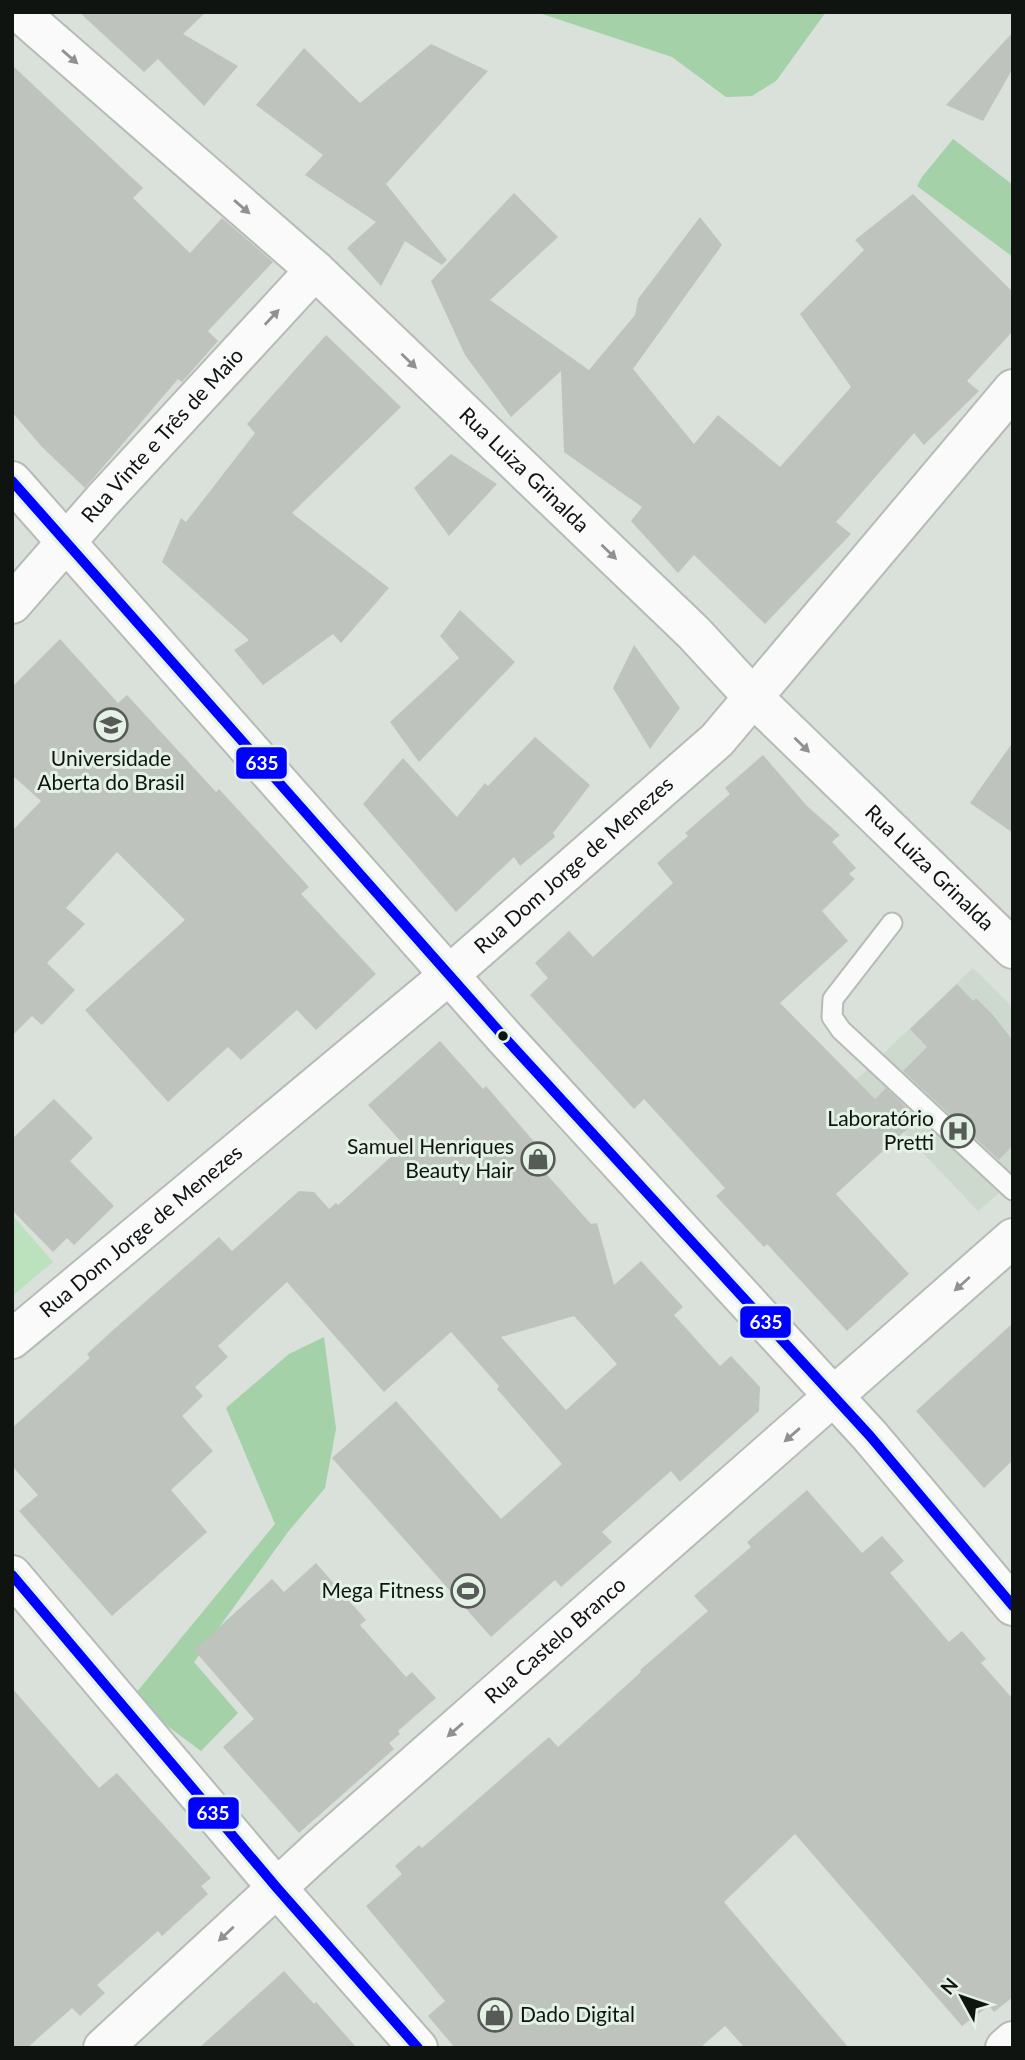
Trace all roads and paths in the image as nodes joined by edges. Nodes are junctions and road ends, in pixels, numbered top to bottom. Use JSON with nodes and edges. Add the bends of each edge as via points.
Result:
{"nodes":[{"id":1,"x":19,"y":12,"type":"edge"},
{"id":2,"x":315,"y":270,"type":"junction"},
{"id":3,"x":1013,"y":389,"type":"edge"},
{"id":4,"x":12,"y":481,"type":"edge"},
{"id":5,"x":67,"y":543,"type":"junction"},
{"id":6,"x":12,"y":604,"type":"edge"},
{"id":7,"x":753,"y":698,"type":"junction"},
{"id":8,"x":892,"y":923,"type":"dead end"},
{"id":9,"x":1013,"y":949,"type":"edge"},
{"id":10,"x":449,"y":975,"type":"junction"},
{"id":11,"x":1013,"y":1190,"type":"edge"},
{"id":12,"x":1013,"y":1238,"type":"edge"},
{"id":13,"x":12,"y":1339,"type":"edge"},
{"id":14,"x":835,"y":1397,"type":"junction"},
{"id":15,"x":12,"y":1575,"type":"edge"},
{"id":16,"x":1013,"y":1606,"type":"edge"},
{"id":17,"x":277,"y":1888,"type":"junction"},
{"id":18,"x":1013,"y":2041,"type":"edge"},
{"id":19,"x":103,"y":2048,"type":"edge"},
{"id":20,"x":418,"y":2048,"type":"edge"},
{"id":21,"x":1005,"y":2048,"type":"edge"}],
"edges":[{"from":1,"to":2,"type":"street","name":"Rua Luiza Grinalda","one_way":true},
{"from":5,"to":2,"type":"street","name":"Rua Vinte e Três de Maio","one_way":true},
{"from":2,"to":7,"type":"street","name":"Rua Luiza Grinalda","one_way":true,"via":[[694,633]]},
{"from":3,"to":7,"type":"street","name":"Rua Dom Jorge de Menezes"},
{"from":4,"to":5,"type":"street"},
{"from":5,"to":6,"type":"street","name":"Rua Vinte e Três de Maio"},
{"from":5,"to":10,"type":"street"},
{"from":7,"to":9,"type":"street","name":"Rua Luiza Grinalda","one_way":true},
{"from":7,"to":10,"type":"street","name":"Rua Dom Jorge de Menezes","via":[[716,740]]},
{"from":8,"to":11,"type":"lane","via":[[833,999],[832,1017]]},
{"from":10,"to":13,"type":"street","name":"Rua Dom Jorge de Menezes"},
{"from":10,"to":14,"type":"street"},
{"from":12,"to":14,"type":"street","name":"Rua Castelo Branco","one_way":true},
{"from":14,"to":16,"type":"street"},
{"from":14,"to":17,"type":"street","name":"Rua Castelo Branco","one_way":true},
{"from":15,"to":17,"type":"street"},
{"from":17,"to":19,"type":"street","name":"Rua Castelo Branco","one_way":true},
{"from":17,"to":20,"type":"street"},
{"from":18,"to":21,"type":"street"}]}
